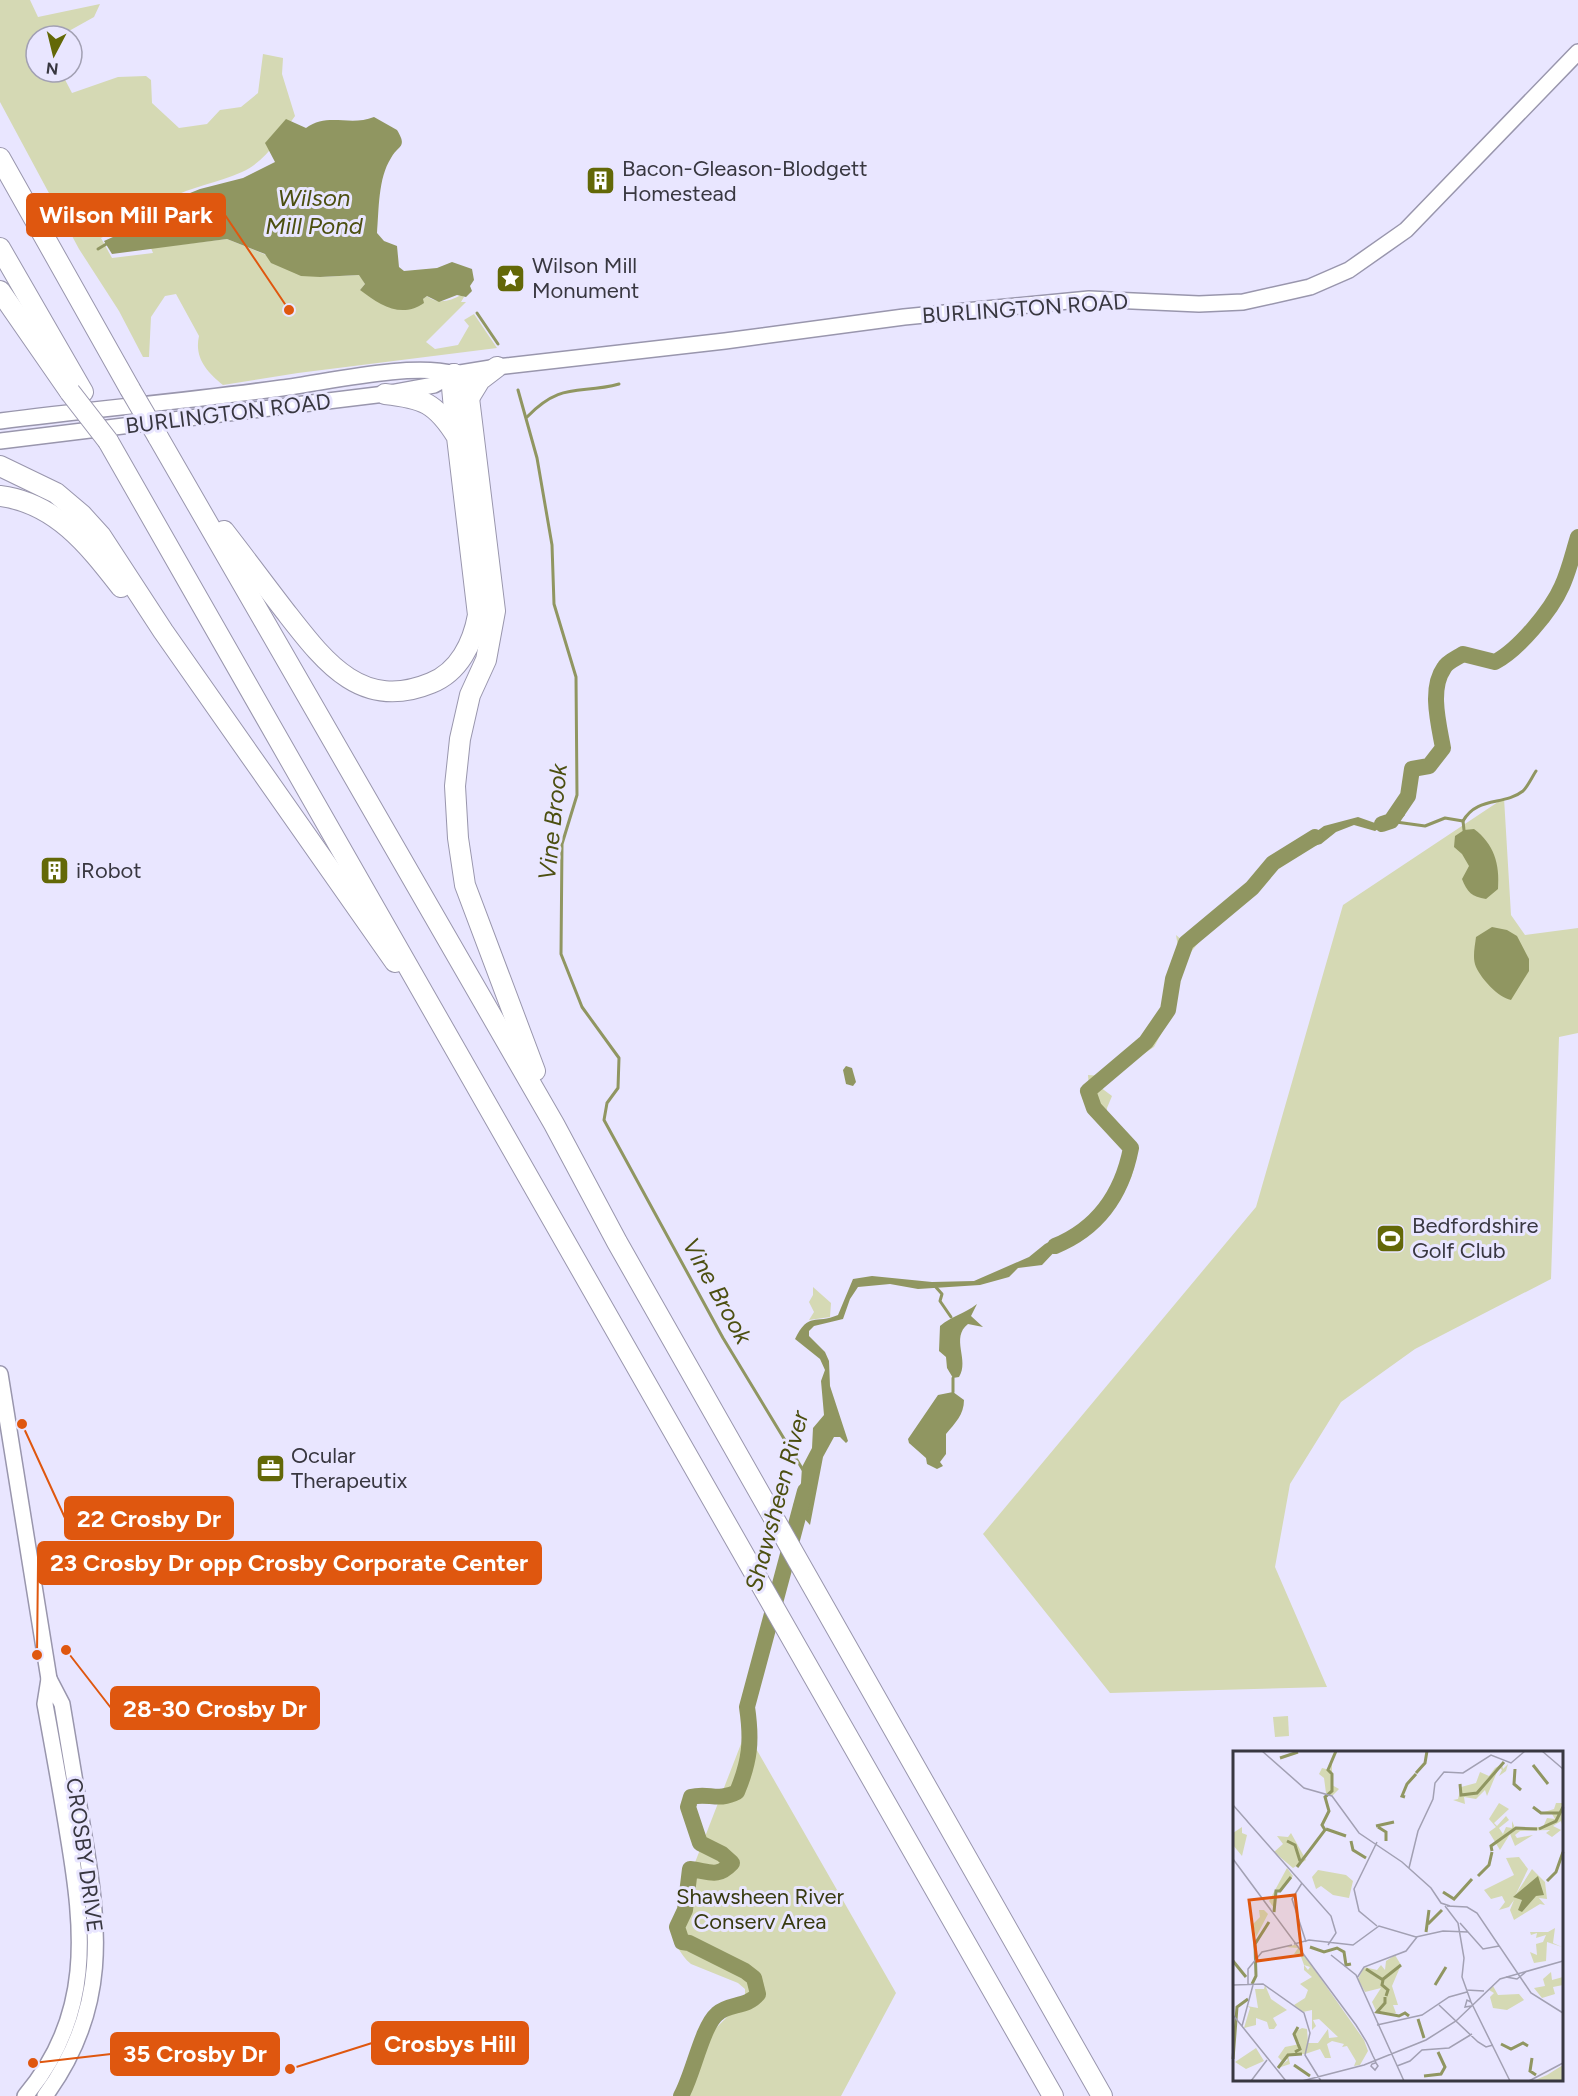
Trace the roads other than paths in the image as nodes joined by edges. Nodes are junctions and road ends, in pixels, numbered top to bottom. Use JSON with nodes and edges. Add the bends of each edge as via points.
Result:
{"nodes":[{"id":1,"x":1578,"y":52,"type":"edge"},
{"id":2,"x":0,"y":158,"type":"edge"},
{"id":3,"x":0,"y":248,"type":"edge"},
{"id":4,"x":0,"y":291,"type":"edge"},
{"id":5,"x":497,"y":367,"type":"junction"},
{"id":6,"x":454,"y":374,"type":"junction"},
{"id":7,"x":76,"y":392,"type":"junction"},
{"id":8,"x":385,"y":394,"type":"junction"},
{"id":9,"x":469,"y":398,"type":"junction"},
{"id":10,"x":0,"y":421,"type":"edge"},
{"id":11,"x":457,"y":437,"type":"junction"},
{"id":12,"x":0,"y":441,"type":"edge"},
{"id":13,"x":171,"y":460,"type":"junction"},
{"id":14,"x":0,"y":466,"type":"edge"},
{"id":15,"x":0,"y":496,"type":"edge"},
{"id":16,"x":163,"y":631,"type":"junction"},
{"id":17,"x":451,"y":1039,"type":"junction"},
{"id":18,"x":554,"y":1124,"type":"junction"},
{"id":19,"x":0,"y":1374,"type":"edge"},
{"id":20,"x":49,"y":1679,"type":"junction"},
{"id":21,"x":25,"y":2096,"type":"edge"},
{"id":22,"x":45,"y":2096,"type":"edge"},
{"id":23,"x":1053,"y":2096,"type":"edge"},
{"id":24,"x":1102,"y":2096,"type":"edge"}],
"edges":[{"from":1,"to":5,"type":"main road","name":"BURLINGTON ROAD","via":[[1406,230],[1349,270],[1310,287],[1243,302],[1089,299],[1003,306]]},
{"from":2,"to":13,"type":"highway","bridge":true},
{"from":3,"to":7,"type":"highway"},
{"from":4,"to":7,"type":"highway"},
{"from":5,"to":6,"type":"main road","name":"BURLINGTON ROAD"},
{"from":5,"to":9,"type":"highway","via":[[480,380]]},
{"from":6,"to":8,"type":"main road","name":"BURLINGTON ROAD","via":[[434,385]]},
{"from":6,"to":9,"type":"highway","via":[[462,381]]},
{"from":6,"to":10,"type":"main road","name":"BURLINGTON ROAD","via":[[434,368]]},
{"from":6,"to":11,"type":"highway"},
{"from":7,"to":17,"type":"highway","bridge":true,"via":[[108,441]]},
{"from":8,"to":11,"type":"highway","via":[[412,397],[432,405]]},
{"from":8,"to":12,"type":"main road","name":"BURLINGTON ROAD"},
{"from":9,"to":18,"type":"highway","via":[[495,611],[486,660],[470,695],[460,739],[455,786],[458,838],[465,885]]},
{"from":11,"to":13,"type":"highway","via":[[478,600],[476,632],[454,667],[436,681],[395,692],[374,690],[355,682],[316,651]]},
{"from":13,"to":18,"type":"highway"},
{"from":14,"to":16,"type":"highway","via":[[56,493],[82,515],[101,536]]},
{"from":15,"to":16,"type":"highway","via":[[27,502],[66,524],[144,616]]},
{"from":16,"to":17,"type":"highway"},
{"from":17,"to":23,"type":"highway"},
{"from":18,"to":24,"type":"highway"},
{"from":19,"to":20,"type":"main road","name":"CROSBY DRIVE"},
{"from":20,"to":21,"type":"main road","name":"CROSBY DRIVE","via":[[45,1704],[74,1867],[82,1944],[75,1992],[62,2035]]},
{"from":20,"to":22,"type":"main road","name":"CROSBY DRIVE","via":[[62,1704],[95,1900],[97,1940],[96,1968],[84,2020],[73,2051]]}]}
